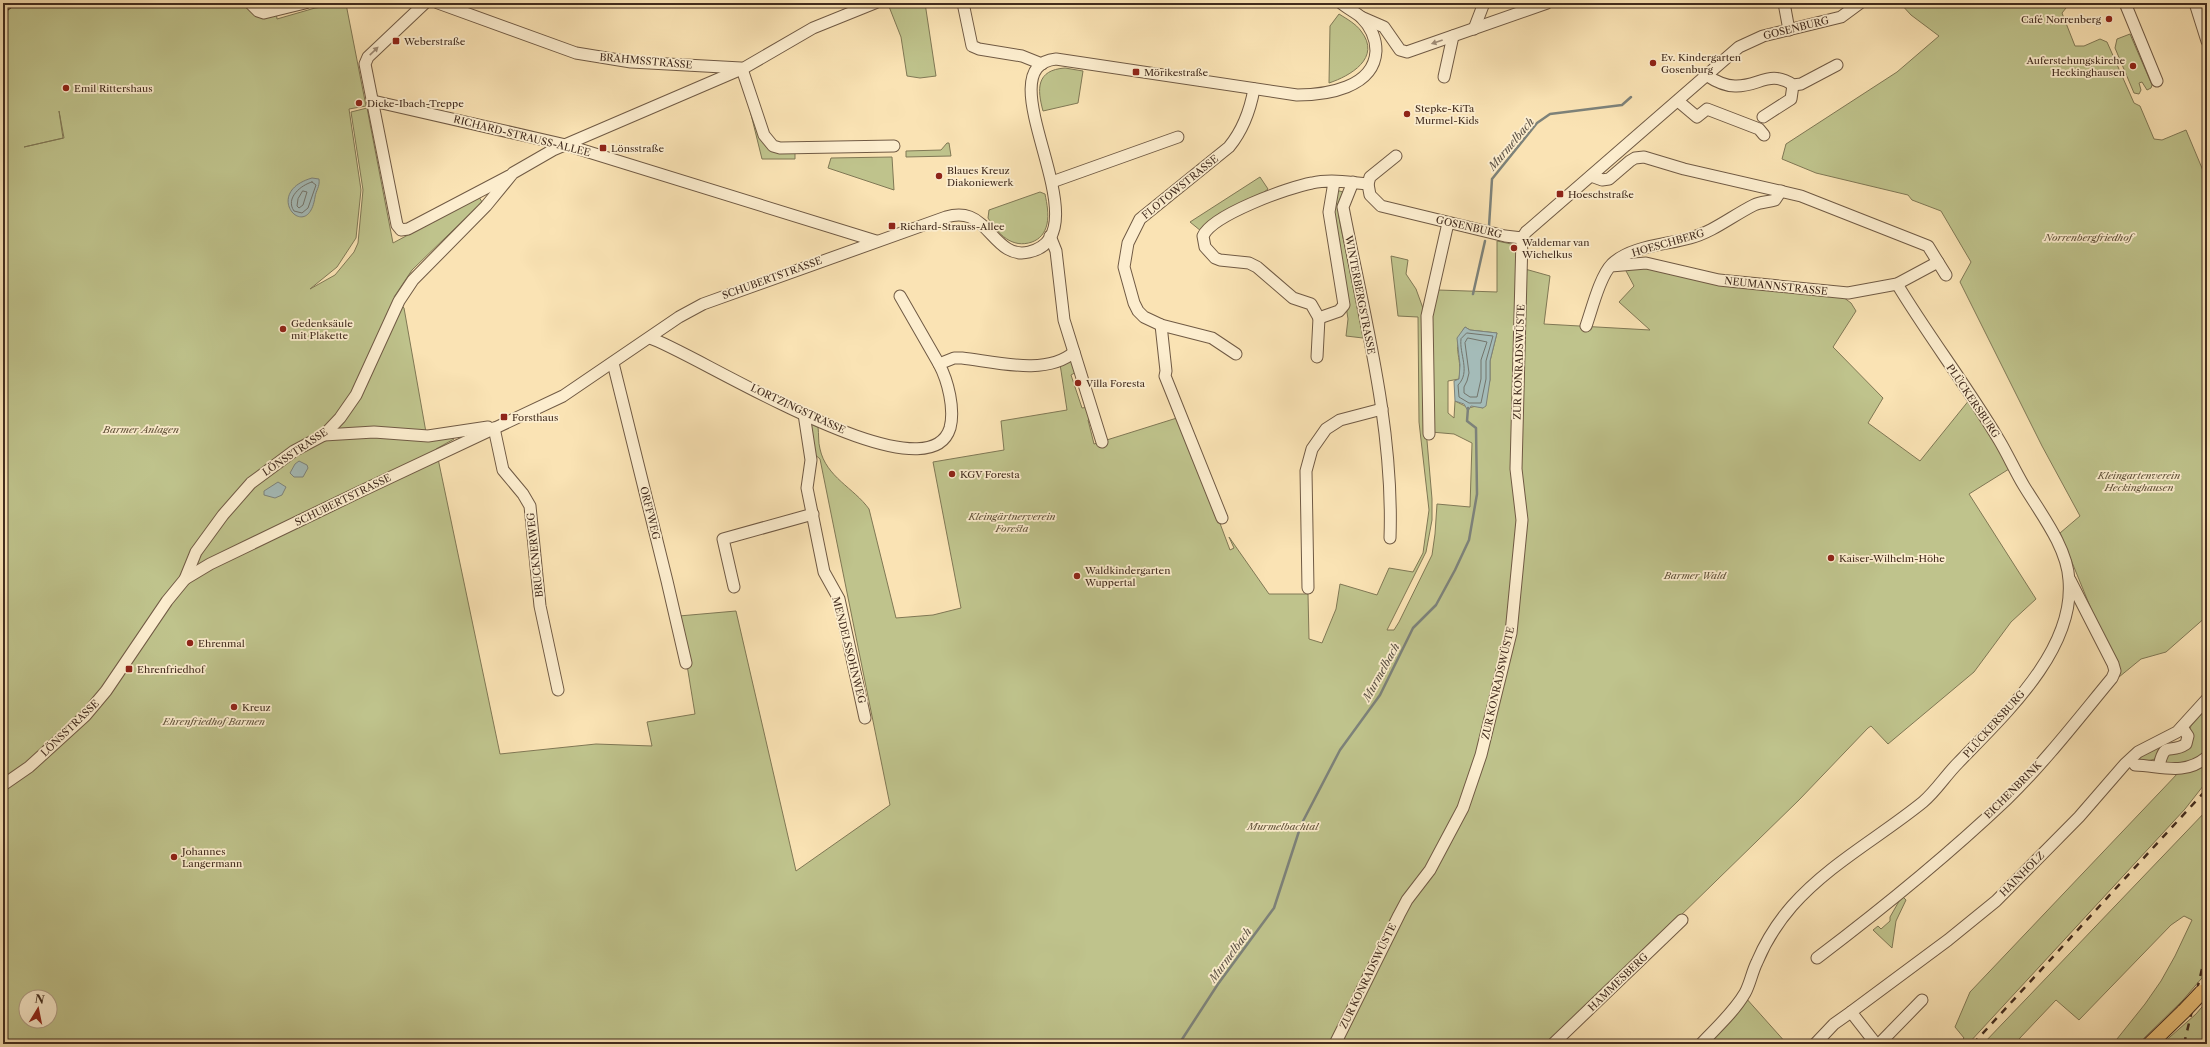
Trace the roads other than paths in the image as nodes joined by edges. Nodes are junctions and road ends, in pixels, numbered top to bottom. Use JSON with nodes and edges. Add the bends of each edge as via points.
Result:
{"nodes":[{"id":1,"x":250,"y":3,"type":"edge"},
{"id":2,"x":305,"y":3,"type":"edge"},
{"id":3,"x":425,"y":3,"type":"edge"},
{"id":4,"x":438,"y":3,"type":"edge"},
{"id":5,"x":963,"y":3,"type":"edge"},
{"id":6,"x":1341,"y":3,"type":"edge"},
{"id":7,"x":1484,"y":3,"type":"edge"},
{"id":8,"x":1547,"y":3,"type":"edge"},
{"id":9,"x":1784,"y":3,"type":"edge"},
{"id":10,"x":1860,"y":3,"type":"edge"},
{"id":11,"x":2125,"y":3,"type":"edge"},
{"id":12,"x":2195,"y":3,"type":"edge"},
{"id":13,"x":872,"y":4,"type":"edge"},
{"id":14,"x":1361,"y":17,"type":"junction"},
{"id":15,"x":1474,"y":29,"type":"junction"},
{"id":16,"x":1789,"y":30,"type":"junction"},
{"id":17,"x":1453,"y":36,"type":"junction"},
{"id":18,"x":2207,"y":41,"type":"edge"},
{"id":19,"x":1042,"y":64,"type":"junction"},
{"id":20,"x":1837,"y":65,"type":"dead end"},
{"id":21,"x":743,"y":68,"type":"junction"},
{"id":22,"x":1706,"y":75,"type":"junction"},
{"id":23,"x":1444,"y":77,"type":"dead end"},
{"id":24,"x":2157,"y":81,"type":"dead end"},
{"id":25,"x":1793,"y":86,"type":"junction"},
{"id":26,"x":1254,"y":89,"type":"junction"},
{"id":27,"x":373,"y":100,"type":"junction"},
{"id":28,"x":1678,"y":101,"type":"junction"},
{"id":29,"x":1763,"y":117,"type":"dead end"},
{"id":30,"x":1764,"y":136,"type":"dead end"},
{"id":31,"x":1178,"y":137,"type":"dead end"},
{"id":32,"x":566,"y":145,"type":"junction"},
{"id":33,"x":894,"y":146,"type":"dead end"},
{"id":34,"x":1396,"y":156,"type":"dead end"},
{"id":35,"x":513,"y":173,"type":"junction"},
{"id":36,"x":1591,"y":176,"type":"junction"},
{"id":37,"x":1052,"y":182,"type":"junction"},
{"id":38,"x":1334,"y":182,"type":"junction"},
{"id":39,"x":1353,"y":182,"type":"junction"},
{"id":40,"x":1368,"y":184,"type":"junction"},
{"id":41,"x":1781,"y":192,"type":"junction"},
{"id":42,"x":1448,"y":223,"type":"junction"},
{"id":43,"x":1050,"y":236,"type":"junction"},
{"id":44,"x":1522,"y":238,"type":"junction"},
{"id":45,"x":876,"y":240,"type":"junction"},
{"id":46,"x":1938,"y":262,"type":"junction"},
{"id":47,"x":1611,"y":266,"type":"junction"},
{"id":48,"x":1946,"y":275,"type":"dead end"},
{"id":49,"x":1897,"y":284,"type":"junction"},
{"id":50,"x":900,"y":296,"type":"dead end"},
{"id":51,"x":1319,"y":318,"type":"junction"},
{"id":52,"x":1161,"y":325,"type":"junction"},
{"id":53,"x":1586,"y":326,"type":"dead end"},
{"id":54,"x":650,"y":338,"type":"junction"},
{"id":55,"x":1074,"y":352,"type":"junction"},
{"id":56,"x":1236,"y":354,"type":"dead end"},
{"id":57,"x":1317,"y":357,"type":"dead end"},
{"id":58,"x":613,"y":363,"type":"junction"},
{"id":59,"x":939,"y":364,"type":"junction"},
{"id":60,"x":1382,"y":409,"type":"junction"},
{"id":61,"x":804,"y":414,"type":"junction"},
{"id":62,"x":498,"y":426,"type":"junction"},
{"id":63,"x":1429,"y":434,"type":"dead end"},
{"id":64,"x":324,"y":435,"type":"junction"},
{"id":65,"x":1102,"y":442,"type":"dead end"},
{"id":66,"x":813,"y":514,"type":"junction"},
{"id":67,"x":1222,"y":518,"type":"dead end"},
{"id":68,"x":1390,"y":538,"type":"dead end"},
{"id":69,"x":185,"y":579,"type":"junction"},
{"id":70,"x":2069,"y":580,"type":"junction"},
{"id":71,"x":734,"y":587,"type":"dead end"},
{"id":72,"x":1308,"y":588,"type":"dead end"},
{"id":73,"x":686,"y":663,"type":"dead end"},
{"id":74,"x":558,"y":690,"type":"dead end"},
{"id":75,"x":2207,"y":699,"type":"edge"},
{"id":76,"x":865,"y":718,"type":"dead end"},
{"id":77,"x":2182,"y":727,"type":"junction"},
{"id":78,"x":2207,"y":757,"type":"edge"},
{"id":79,"x":2135,"y":765,"type":"dead end"},
{"id":80,"x":2159,"y":766,"type":"junction"},
{"id":81,"x":3,"y":785,"type":"edge"},
{"id":82,"x":1682,"y":920,"type":"dead end"},
{"id":83,"x":1817,"y":958,"type":"dead end"},
{"id":84,"x":2204,"y":989,"type":"edge"},
{"id":85,"x":1922,"y":1000,"type":"dead end"},
{"id":86,"x":1851,"y":1012,"type":"junction"},
{"id":87,"x":1335,"y":1044,"type":"edge"},
{"id":88,"x":1553,"y":1044,"type":"edge"},
{"id":89,"x":1701,"y":1044,"type":"edge"},
{"id":90,"x":1815,"y":1044,"type":"edge"},
{"id":91,"x":1878,"y":1044,"type":"edge"},
{"id":92,"x":2150,"y":1044,"type":"edge"}],
"edges":[{"from":1,"to":2,"type":"street","via":[[264,13]]},
{"from":27,"to":3,"type":"street","one_way":true,"via":[[365,64],[368,58]]},
{"from":4,"to":21,"type":"street","name":"BRAHMSSTRASSE","via":[[576,53],[631,62]]},
{"from":5,"to":19,"type":"street","via":[[972,46],[979,50],[1022,56]]},
{"from":6,"to":14,"type":"street"},
{"from":7,"to":15,"type":"street"},
{"from":8,"to":15,"type":"street"},
{"from":9,"to":16,"type":"street"},
{"from":10,"to":16,"type":"street","name":"GOSENBURG","via":[[1841,17]]},
{"from":11,"to":24,"type":"street"},
{"from":12,"to":18,"type":"street"},
{"from":13,"to":21,"type":"street","name":"LÖNSSTRASSE","via":[[813,28]]},
{"from":17,"to":14,"type":"street","one_way":true,"via":[[1403,52],[1384,27]]},
{"from":14,"to":26,"type":"street","via":[[1371,30],[1376,46],[1374,62],[1359,80],[1333,91],[1310,95]]},
{"from":15,"to":17,"type":"street"},
{"from":16,"to":22,"type":"street","name":"GOSENBURG","via":[[1763,36],[1739,47]]},
{"from":17,"to":23,"type":"street"},
{"from":19,"to":26,"type":"street","via":[[1050,60],[1065,60]]},
{"from":19,"to":37,"type":"street","via":[[1032,80],[1030,98]]},
{"from":20,"to":25,"type":"street"},
{"from":21,"to":32,"type":"street","name":"LÖNSSTRASSE"},
{"from":21,"to":33,"type":"street","via":[[764,135],[773,146]]},
{"from":22,"to":25,"type":"street","via":[[1716,82],[1736,86],[1768,78],[1788,82]]},
{"from":22,"to":28,"type":"street","name":"GOSENBURG"},
{"from":25,"to":29,"type":"street","via":[[1791,99]]},
{"from":26,"to":52,"type":"street","name":"FLOTOWSTRASSE","via":[[1244,124],[1229,147],[1148,210],[1140,218],[1130,237],[1124,267],[1132,298],[1144,317]]},
{"from":27,"to":32,"type":"street","name":"RICHARD-STRAUSS-ALLEE"},
{"from":27,"to":35,"type":"street","via":[[397,225],[401,230],[408,229]]},
{"from":28,"to":30,"type":"street","via":[[1697,117],[1707,109],[1759,129]]},
{"from":28,"to":36,"type":"street","name":"GOSENBURG"},
{"from":31,"to":37,"type":"street"},
{"from":32,"to":35,"type":"street","name":"LÖNSSTRASSE"},
{"from":32,"to":45,"type":"street","name":"RICHARD-STRAUSS-ALLEE"},
{"from":34,"to":40,"type":"street","via":[[1370,177]]},
{"from":35,"to":64,"type":"street","name":"LÖNSSTRASSE","via":[[486,206],[413,280],[399,301],[356,395]]},
{"from":36,"to":41,"type":"street","via":[[1602,180],[1609,179],[1630,161],[1644,157]]},
{"from":36,"to":44,"type":"street","name":"GOSENBURG"},
{"from":37,"to":43,"type":"street","via":[[1055,215]]},
{"from":38,"to":39,"type":"street"},
{"from":38,"to":51,"type":"street","via":[[1329,212],[1344,305],[1339,311]]},
{"from":38,"to":51,"type":"street","via":[[1306,184],[1242,207],[1209,226],[1203,236],[1204,247],[1215,258],[1249,263],[1257,267],[1293,298],[1311,304]]},
{"from":39,"to":40,"type":"street"},
{"from":39,"to":60,"type":"street","name":"WINTERBERGSTRASSE","via":[[1344,207]]},
{"from":40,"to":42,"type":"street","name":"GOSENBURG","via":[[1370,196],[1380,206]]},
{"from":41,"to":46,"type":"street","via":[[1816,201],[1923,243],[1928,246]]},
{"from":41,"to":47,"type":"street","name":"HOESCHBERG","via":[[1775,200],[1756,204],[1712,230],[1626,255]]},
{"from":42,"to":44,"type":"street","name":"GOSENBURG"},
{"from":42,"to":63,"type":"street","via":[[1427,316]]},
{"from":43,"to":45,"type":"street","name":"SCHUBERTSTRASSE","via":[[1037,250],[1012,252],[976,220],[956,215]]},
{"from":43,"to":55,"type":"street","via":[[1056,251],[1064,320]]},
{"from":44,"to":87,"type":"street","name":"ZUR KONRADSWÜSTE","via":[[1516,469],[1522,532],[1518,550],[1512,626],[1505,659],[1481,755],[1463,808],[1430,870],[1407,900]]},
{"from":45,"to":54,"type":"street","name":"SCHUBERTSTRASSE","via":[[703,304]]},
{"from":46,"to":48,"type":"street"},
{"from":46,"to":49,"type":"street","name":"NEUMANNSTRASSE"},
{"from":47,"to":49,"type":"street","name":"NEUMANNSTRASSE","via":[[1646,263],[1719,280],[1834,292],[1868,291]]},
{"from":47,"to":53,"type":"street"},
{"from":49,"to":70,"type":"street","name":"PLÜCKERSBURG","via":[[1926,332],[2000,440],[2012,467],[2055,538]]},
{"from":50,"to":59,"type":"street","name":"LORTZINGSTRASSE"},
{"from":51,"to":57,"type":"street"},
{"from":52,"to":56,"type":"street","name":"FLOTOWSTRASSE","via":[[1212,338]]},
{"from":52,"to":67,"type":"street","via":[[1165,376]]},
{"from":54,"to":58,"type":"street","name":"SCHUBERTSTRASSE"},
{"from":54,"to":61,"type":"street","name":"LORTZINGSTRASSE"},
{"from":55,"to":59,"type":"street","via":[[1066,359],[1051,365],[1037,366],[962,358],[954,358]]},
{"from":55,"to":65,"type":"street"},
{"from":58,"to":62,"type":"street","name":"SCHUBERTSTRASSE","via":[[563,396]]},
{"from":58,"to":73,"type":"street","name":"ORFFWEG"},
{"from":59,"to":61,"type":"street","name":"LORTZINGSTRASSE","via":[[949,388],[951,424],[948,433],[935,446],[916,449],[880,444],[840,431]]},
{"from":60,"to":68,"type":"street","name":"WINTERBERGSTRASSE","via":[[1391,502]]},
{"from":60,"to":72,"type":"street","via":[[1340,420],[1326,429],[1312,449],[1306,471]]},
{"from":61,"to":66,"type":"street","name":"MENDELSSOHNWEG","via":[[811,460],[807,488]]},
{"from":62,"to":64,"type":"street","name":"SCHUBERTSTRASSE","via":[[428,436],[374,432]]},
{"from":62,"to":69,"type":"street","name":"SCHUBERTSTRASSE","via":[[210,564]]},
{"from":62,"to":74,"type":"street","name":"BRUCKNERWEG","via":[[503,470],[530,506],[540,606]]},
{"from":64,"to":69,"type":"street","name":"LÖNSSTRASSE","via":[[294,451],[251,483],[196,552]]},
{"from":66,"to":71,"type":"street","via":[[723,539]]},
{"from":66,"to":76,"type":"street","name":"MENDELSSOHNWEG","via":[[824,572],[839,599]]},
{"from":69,"to":81,"type":"street","name":"LÖNSSTRASSE","via":[[167,601],[106,692],[85,716],[29,767]]},
{"from":70,"to":83,"type":"street","name":"EICHENBRINK","via":[[2113,664],[2115,671],[2112,678],[2052,751],[2007,799],[1930,868]]},
{"from":70,"to":89,"type":"street","name":"PLÜCKERSBURG","via":[[2065,620],[2057,641],[2025,690],[1926,800],[1818,879],[1790,908],[1763,950],[1745,993]]},
{"from":75,"to":77,"type":"street","name":"HAINHOLZ"},
{"from":77,"to":80,"type":"street","via":[[2188,736],[2186,744],[2165,750]]},
{"from":77,"to":86,"type":"street","name":"HAINHOLZ","via":[[2138,752],[2125,764],[2079,817],[1996,901]]},
{"from":78,"to":80,"type":"street","via":[[2187,769]]},
{"from":79,"to":80,"type":"street"},
{"from":82,"to":88,"type":"street","name":"HAMMESBERG"},
{"from":84,"to":92,"type":"main road","bridge":true},
{"from":85,"to":91,"type":"street"},
{"from":86,"to":90,"type":"street","name":"HAINHOLZ","via":[[1834,1024]]},
{"from":86,"to":91,"type":"street"}]}
